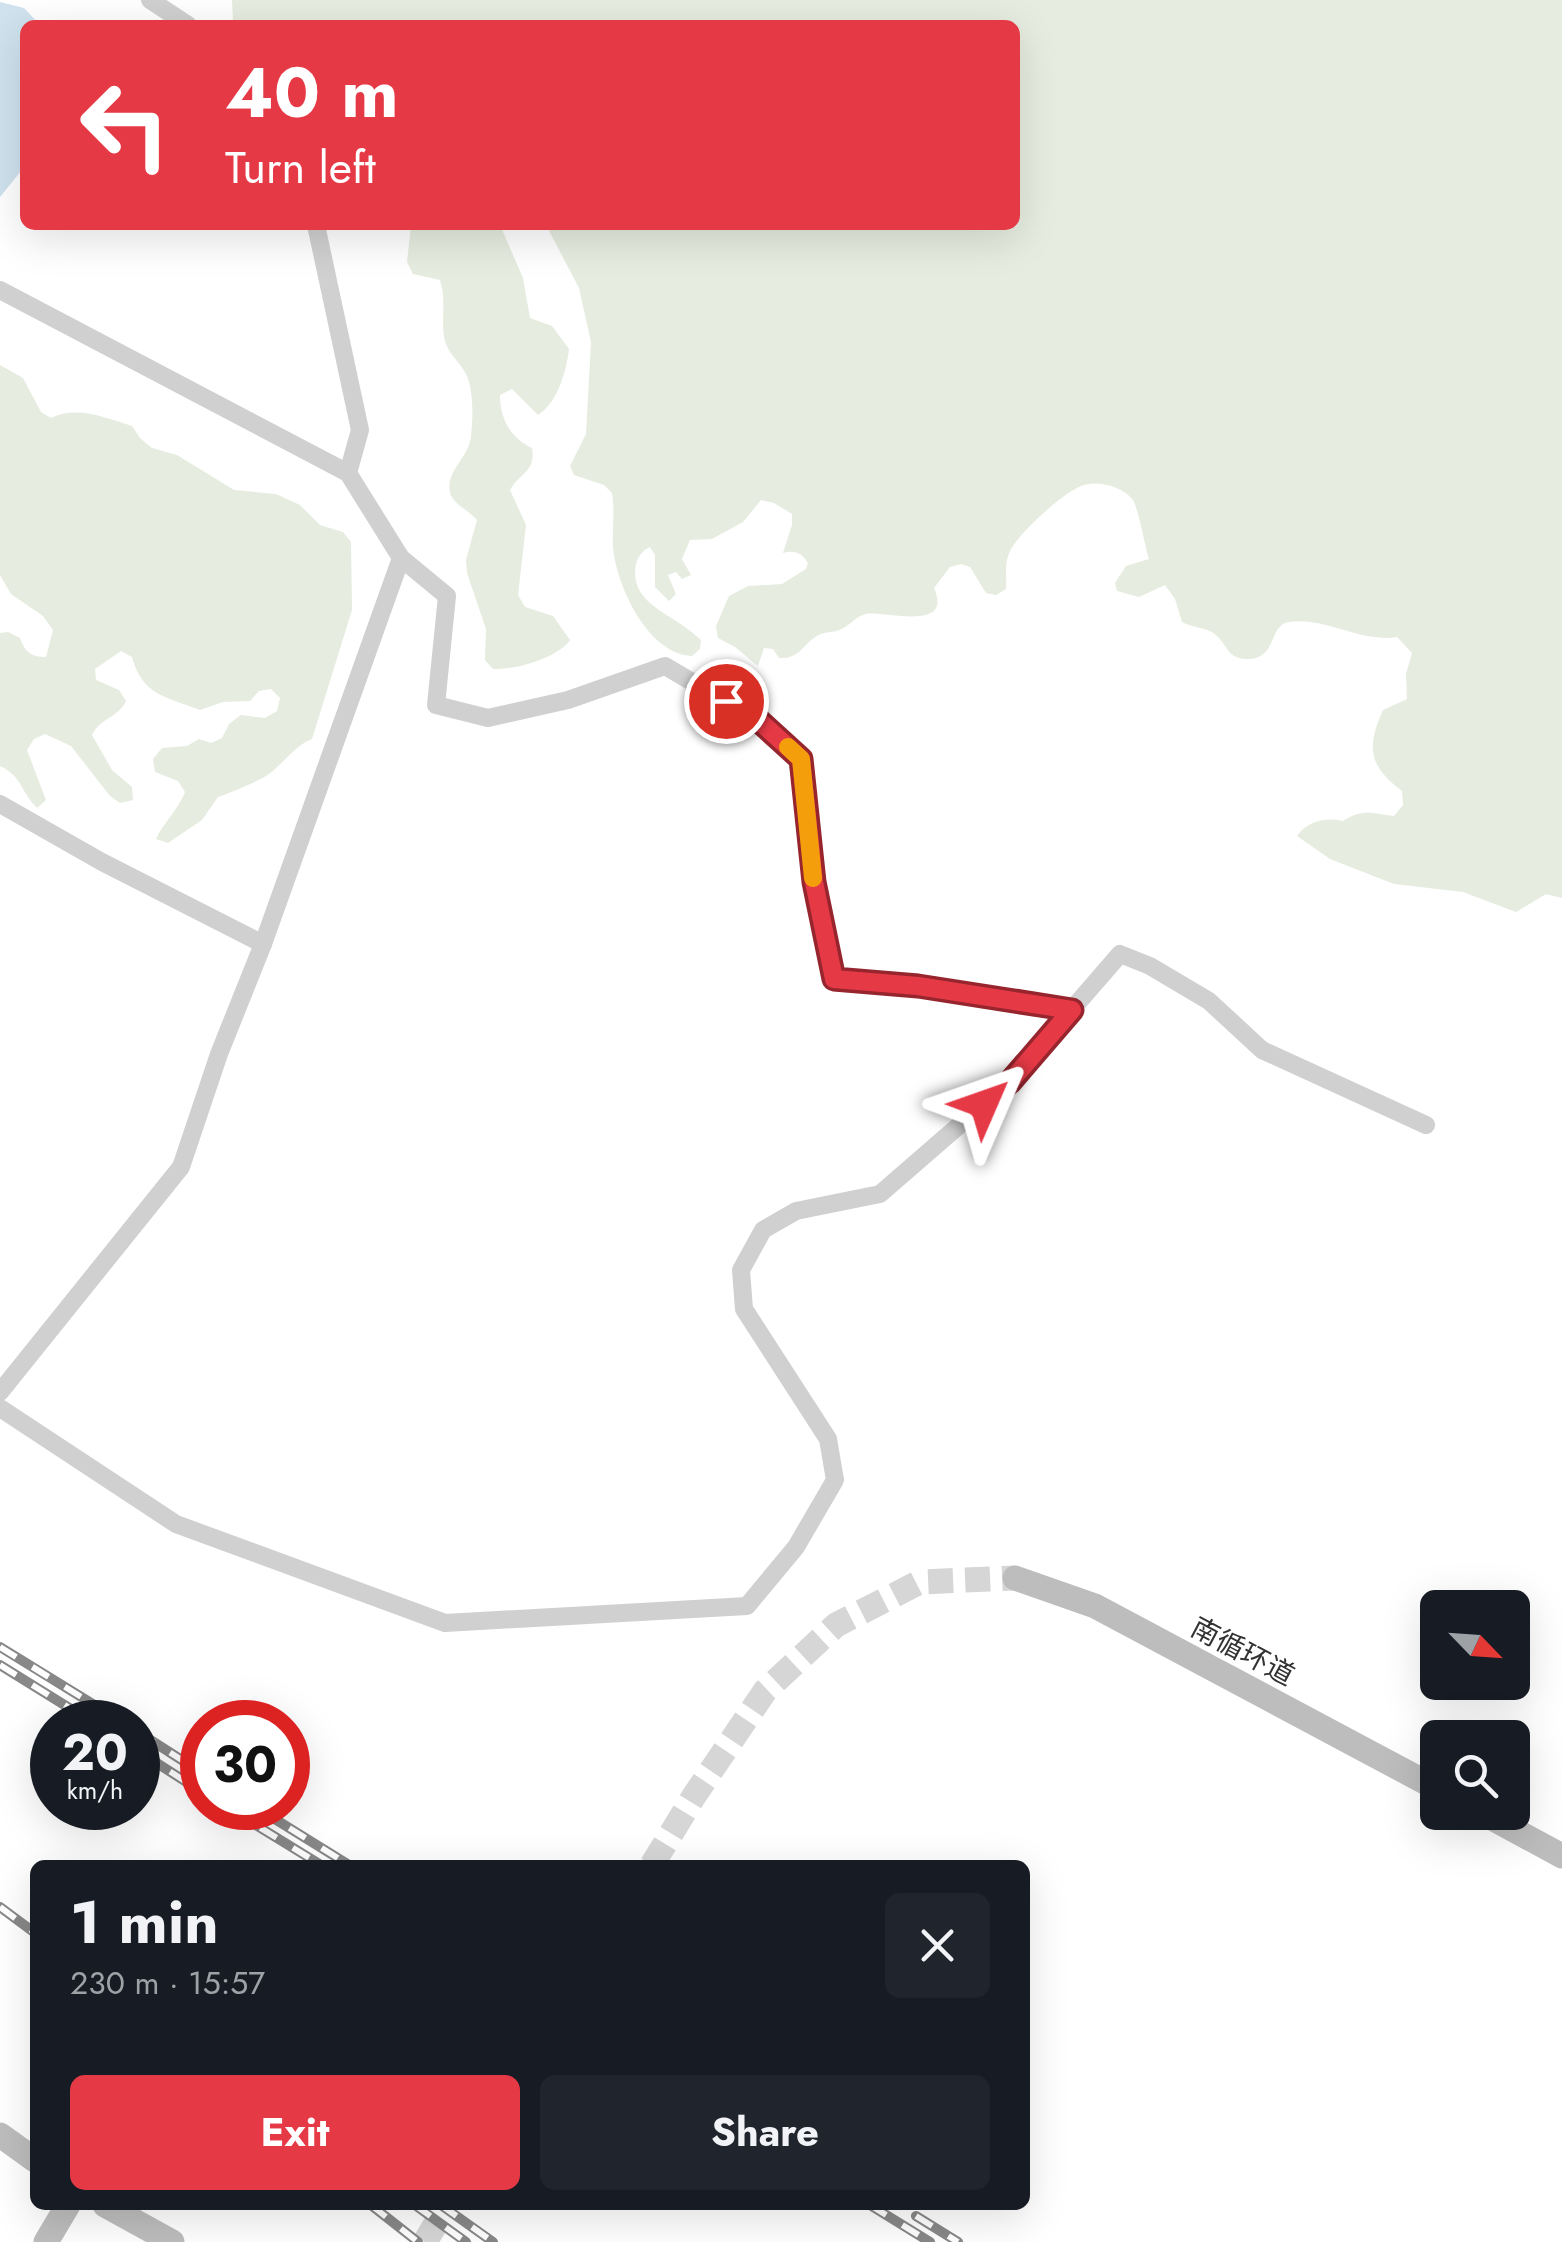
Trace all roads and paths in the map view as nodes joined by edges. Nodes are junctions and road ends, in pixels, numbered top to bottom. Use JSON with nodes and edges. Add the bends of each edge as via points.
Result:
{"nodes":[{"id":1,"x":150,"y":0,"type":"edge"},
{"id":2,"x":180,"y":20,"type":"edge"},
{"id":3,"x":317,"y":230,"type":"edge"},
{"id":4,"x":0,"y":290,"type":"edge"},
{"id":5,"x":348,"y":474,"type":"junction"},
{"id":6,"x":401,"y":558,"type":"junction"},
{"id":7,"x":0,"y":804,"type":"edge"},
{"id":8,"x":263,"y":944,"type":"junction"},
{"id":9,"x":1072,"y":1010,"type":"junction"},
{"id":10,"x":1426,"y":1125,"type":"dead end"},
{"id":11,"x":0,"y":1392,"type":"edge"},
{"id":12,"x":0,"y":1408,"type":"edge"},
{"id":13,"x":1015,"y":1578,"type":"tunnel mouth"},
{"id":14,"x":1420,"y":1779,"type":"edge"},
{"id":15,"x":1514,"y":1830,"type":"edge"},
{"id":16,"x":1562,"y":1856,"type":"edge"},
{"id":17,"x":0,"y":2135,"type":"edge"},
{"id":18,"x":30,"y":2156,"type":"edge"},
{"id":19,"x":65,"y":2210,"type":"edge"},
{"id":20,"x":114,"y":2210,"type":"edge"},
{"id":21,"x":46,"y":2242,"type":"edge"},
{"id":22,"x":172,"y":2242,"type":"edge"}],
"edges":[{"from":1,"to":2,"type":"street"},
{"from":3,"to":5,"type":"street","via":[[360,430]]},
{"from":4,"to":5,"type":"street"},
{"from":5,"to":6,"type":"street"},
{"from":6,"to":8,"type":"street"},
{"from":6,"to":9,"type":"street","via":[[447,596],[436,705],[488,718],[568,700],[665,666],[756,718],[801,759],[814,882],[834,979]]},
{"from":7,"to":8,"type":"street"},
{"from":8,"to":11,"type":"street","via":[[181,1167]]},
{"from":9,"to":10,"type":"street","via":[[1120,954],[1209,1000],[1262,1050]]},
{"from":9,"to":12,"type":"street","via":[[1010,1082],[880,1194],[796,1211],[762,1230],[741,1270],[744,1308],[828,1439],[836,1480],[796,1547],[747,1606],[445,1623],[176,1524]]},
{"from":13,"to":14,"type":"street","name":"南循环道","via":[[1096,1606]]},
{"from":15,"to":16,"type":"street"},
{"from":17,"to":18,"type":"street"},
{"from":19,"to":21,"type":"street"},
{"from":20,"to":22,"type":"street"}]}
